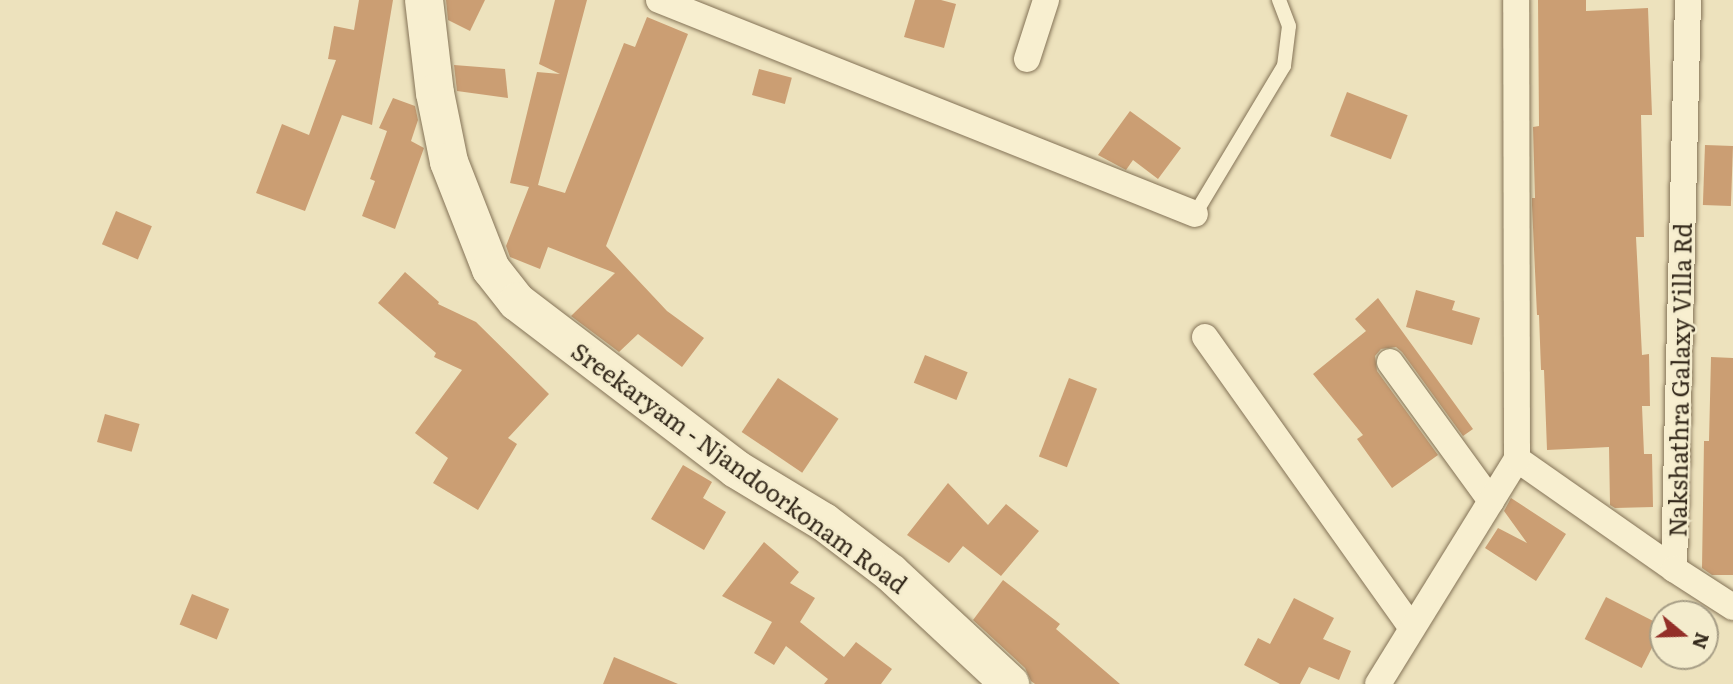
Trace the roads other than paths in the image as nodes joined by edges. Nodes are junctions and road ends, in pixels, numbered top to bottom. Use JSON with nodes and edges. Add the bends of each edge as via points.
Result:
{"nodes":[{"id":1,"x":424,"y":0,"type":"edge"},
{"id":2,"x":659,"y":0,"type":"edge"},
{"id":3,"x":1046,"y":0,"type":"edge"},
{"id":4,"x":1279,"y":0,"type":"edge"},
{"id":5,"x":1516,"y":0,"type":"edge"},
{"id":6,"x":1688,"y":0,"type":"edge"},
{"id":7,"x":1027,"y":59,"type":"dead end"},
{"id":8,"x":1195,"y":214,"type":"joint"},
{"id":9,"x":1205,"y":337,"type":"dead end"},
{"id":10,"x":1390,"y":362,"type":"dead end"},
{"id":11,"x":1517,"y":459,"type":"junction"},
{"id":12,"x":1491,"y":501,"type":"junction"},
{"id":13,"x":1674,"y":569,"type":"junction"},
{"id":14,"x":1733,"y":607,"type":"edge"},
{"id":15,"x":1412,"y":628,"type":"junction"},
{"id":16,"x":1010,"y":684,"type":"edge"},
{"id":17,"x":1378,"y":684,"type":"edge"}],
"edges":[{"from":1,"to":16,"type":"main road","name":"Sreekaryam - Njandoorkonam Road","via":[[449,162],[491,269],[517,303],[736,469],[824,523],[891,573]]},
{"from":2,"to":8,"type":"street"},
{"from":3,"to":7,"type":"street"},
{"from":4,"to":8,"type":"lane","via":[[1289,26],[1284,66]]},
{"from":5,"to":11,"type":"street"},
{"from":6,"to":13,"type":"street","name":"Nakshathra Galaxy Villa Rd"},
{"from":9,"to":15,"type":"street"},
{"from":10,"to":12,"type":"street"},
{"from":11,"to":12,"type":"street"},
{"from":11,"to":13,"type":"street","name":"Nakshathra Galaxy Villa Rd"},
{"from":12,"to":15,"type":"street"},
{"from":13,"to":14,"type":"street"},
{"from":15,"to":17,"type":"street"}]}
